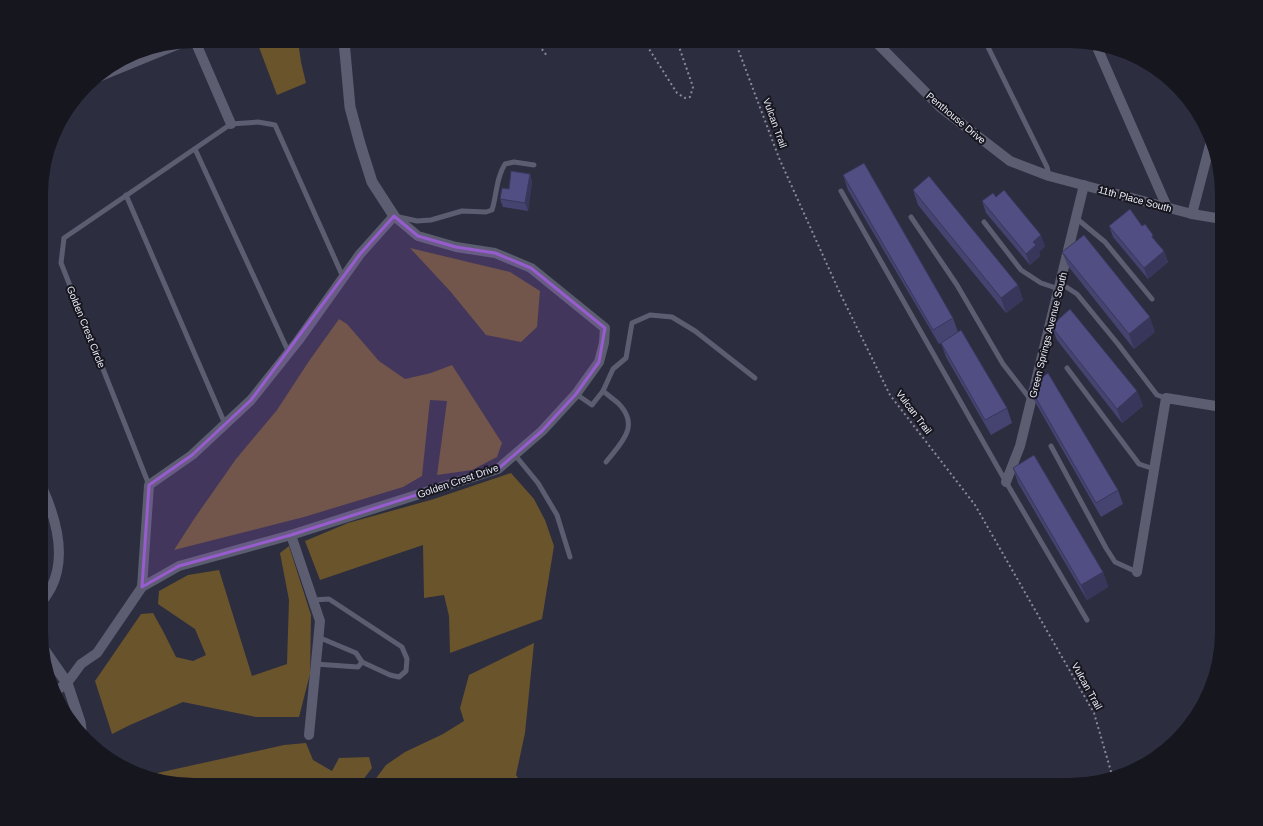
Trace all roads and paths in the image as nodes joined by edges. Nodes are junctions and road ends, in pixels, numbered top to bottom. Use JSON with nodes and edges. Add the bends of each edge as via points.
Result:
{"nodes":[{"id":1,"x":197,"y":48,"type":"edge"},
{"id":2,"x":345,"y":48,"type":"edge"},
{"id":3,"x":541,"y":48,"type":"edge"},
{"id":4,"x":648,"y":48,"type":"edge"},
{"id":5,"x":679,"y":48,"type":"edge"},
{"id":6,"x":738,"y":48,"type":"edge"},
{"id":7,"x":882,"y":48,"type":"edge"},
{"id":8,"x":988,"y":48,"type":"edge"},
{"id":9,"x":1099,"y":51,"type":"edge"},
{"id":10,"x":163,"y":52,"type":"edge"},
{"id":11,"x":547,"y":56,"type":"dead end"},
{"id":12,"x":118,"y":70,"type":"edge"},
{"id":13,"x":231,"y":124,"type":"junction"},
{"id":14,"x":195,"y":148,"type":"junction"},
{"id":15,"x":1209,"y":152,"type":"edge"},
{"id":16,"x":534,"y":165,"type":"dead end"},
{"id":17,"x":1049,"y":176,"type":"junction"},
{"id":18,"x":1084,"y":185,"type":"junction"},
{"id":19,"x":841,"y":191,"type":"dead end"},
{"id":20,"x":126,"y":195,"type":"junction"},
{"id":21,"x":1167,"y":207,"type":"junction"},
{"id":22,"x":1192,"y":214,"type":"junction"},
{"id":23,"x":394,"y":216,"type":"junction"},
{"id":24,"x":911,"y":217,"type":"dead end"},
{"id":25,"x":1076,"y":218,"type":"junction"},
{"id":26,"x":1215,"y":218,"type":"edge"},
{"id":27,"x":984,"y":222,"type":"dead end"},
{"id":28,"x":343,"y":277,"type":"junction"},
{"id":29,"x":1059,"y":286,"type":"junction"},
{"id":30,"x":1152,"y":299,"type":"dead end"},
{"id":31,"x":289,"y":353,"type":"junction"},
{"id":32,"x":1067,"y":368,"type":"dead end"},
{"id":33,"x":755,"y":378,"type":"dead end"},
{"id":34,"x":603,"y":391,"type":"junction"},
{"id":35,"x":576,"y":394,"type":"junction"},
{"id":36,"x":1166,"y":398,"type":"junction"},
{"id":37,"x":1031,"y":401,"type":"junction"},
{"id":38,"x":1215,"y":406,"type":"edge"},
{"id":39,"x":225,"y":424,"type":"junction"},
{"id":40,"x":1051,"y":446,"type":"dead end"},
{"id":41,"x":515,"y":455,"type":"junction"},
{"id":42,"x":606,"y":462,"type":"dead end"},
{"id":43,"x":1154,"y":469,"type":"junction"},
{"id":44,"x":1006,"y":482,"type":"junction"},
{"id":45,"x":149,"y":485,"type":"junction"},
{"id":46,"x":48,"y":504,"type":"edge"},
{"id":47,"x":292,"y":536,"type":"junction"},
{"id":48,"x":570,"y":557,"type":"dead end"},
{"id":49,"x":1137,"y":572,"type":"joint"},
{"id":50,"x":142,"y":587,"type":"junction"},
{"id":51,"x":48,"y":593,"type":"edge"},
{"id":52,"x":313,"y":600,"type":"junction"},
{"id":53,"x":1087,"y":620,"type":"dead end"},
{"id":54,"x":318,"y":637,"type":"junction"},
{"id":55,"x":51,"y":660,"type":"edge"},
{"id":56,"x":362,"y":662,"type":"junction"},
{"id":57,"x":315,"y":664,"type":"junction"},
{"id":58,"x":67,"y":683,"type":"junction"},
{"id":59,"x":59,"y":689,"type":"edge"},
{"id":60,"x":79,"y":722,"type":"edge"},
{"id":61,"x":309,"y":736,"type":"dead end"},
{"id":62,"x":1111,"y":772,"type":"edge"}],
"edges":[{"from":1,"to":13,"type":"street"},
{"from":2,"to":23,"type":"street","via":[[350,107],[360,144],[372,182]]},
{"from":3,"to":11,"type":"path"},
{"from":4,"to":5,"type":"path","via":[[677,93],[685,98],[690,97],[693,87]]},
{"from":6,"to":62,"type":"path","name":"Vulcan Trail","via":[[786,172],[839,291],[890,395],[975,505],[1094,713]]},
{"from":7,"to":17,"type":"street","name":"Penthouse Drive","via":[[940,107],[1010,161]]},
{"from":8,"to":17,"type":"lane","via":[[1047,166]]},
{"from":9,"to":21,"type":"street"},
{"from":10,"to":12,"type":"street"},
{"from":13,"to":14,"type":"lane","name":"Golden Crest Circle"},
{"from":13,"to":28,"type":"lane","name":"Golden Crest Circle","via":[[258,122],[275,125]]},
{"from":14,"to":20,"type":"lane","name":"Golden Crest Circle"},
{"from":14,"to":31,"type":"lane"},
{"from":15,"to":22,"type":"street"},
{"from":16,"to":23,"type":"lane","via":[[514,162],[505,164],[500,171],[492,210],[462,211],[431,220],[417,221]]},
{"from":17,"to":18,"type":"street","name":"11th Place South"},
{"from":18,"to":21,"type":"street","name":"11th Place South"},
{"from":18,"to":25,"type":"street","name":"Green Springs Avenue South"},
{"from":19,"to":44,"type":"lane"},
{"from":20,"to":39,"type":"lane"},
{"from":20,"to":45,"type":"lane","name":"Golden Crest Circle","via":[[64,238],[60,263]]},
{"from":21,"to":22,"type":"street","name":"11th Place South"},
{"from":22,"to":26,"type":"street","name":"11th Place South"},
{"from":23,"to":28,"type":"street"},
{"from":23,"to":35,"type":"street","name":"Golden Crest Drive","via":[[418,236],[456,247],[495,253],[531,268],[605,328],[599,362]]},
{"from":24,"to":37,"type":"lane","via":[[957,285],[1003,364]]},
{"from":25,"to":29,"type":"street","name":"Green Springs Avenue South"},
{"from":25,"to":30,"type":"lane","via":[[1105,242]]},
{"from":27,"to":29,"type":"lane","via":[[1021,270],[1041,283]]},
{"from":28,"to":31,"type":"street"},
{"from":29,"to":36,"type":"lane","via":[[1077,294],[1157,395]]},
{"from":29,"to":37,"type":"street","name":"Green Springs Avenue South"},
{"from":31,"to":39,"type":"street","via":[[252,400]]},
{"from":32,"to":43,"type":"lane","via":[[1139,464]]},
{"from":33,"to":34,"type":"lane","via":[[672,317],[650,315],[632,323],[626,358],[614,369]]},
{"from":34,"to":35,"type":"lane","via":[[592,405]]},
{"from":34,"to":42,"type":"lane","via":[[619,404],[629,424],[622,442]]},
{"from":35,"to":41,"type":"street","name":"Golden Crest Drive","via":[[542,431]]},
{"from":36,"to":38,"type":"street"},
{"from":36,"to":43,"type":"street"},
{"from":37,"to":44,"type":"street","name":"Green Springs Avenue South","via":[[1020,446]]},
{"from":39,"to":45,"type":"street","via":[[192,455]]},
{"from":40,"to":49,"type":"lane","via":[[1115,562]]},
{"from":41,"to":47,"type":"street","name":"Golden Crest Drive","via":[[498,469]]},
{"from":41,"to":48,"type":"lane","via":[[538,483],[557,515]]},
{"from":43,"to":49,"type":"street"},
{"from":44,"to":53,"type":"lane"},
{"from":45,"to":50,"type":"street","name":"Golden Crest Circle"},
{"from":46,"to":51,"type":"street","via":[[56,527],[60,555],[55,580]]},
{"from":47,"to":50,"type":"street","name":"Golden Crest Drive","via":[[180,566]]},
{"from":47,"to":52,"type":"street"},
{"from":50,"to":58,"type":"street","name":"Golden Crest Drive","via":[[97,653],[82,664]]},
{"from":52,"to":54,"type":"street","via":[[320,621]]},
{"from":52,"to":56,"type":"lane","via":[[329,599],[402,647],[407,659],[406,671],[400,677]]},
{"from":54,"to":56,"type":"lane","via":[[356,653]]},
{"from":54,"to":57,"type":"street"},
{"from":55,"to":58,"type":"street"},
{"from":56,"to":57,"type":"lane","via":[[358,668]]},
{"from":57,"to":61,"type":"street"},
{"from":58,"to":59,"type":"street","name":"Golden Crest Drive"},
{"from":58,"to":60,"type":"street"}]}
